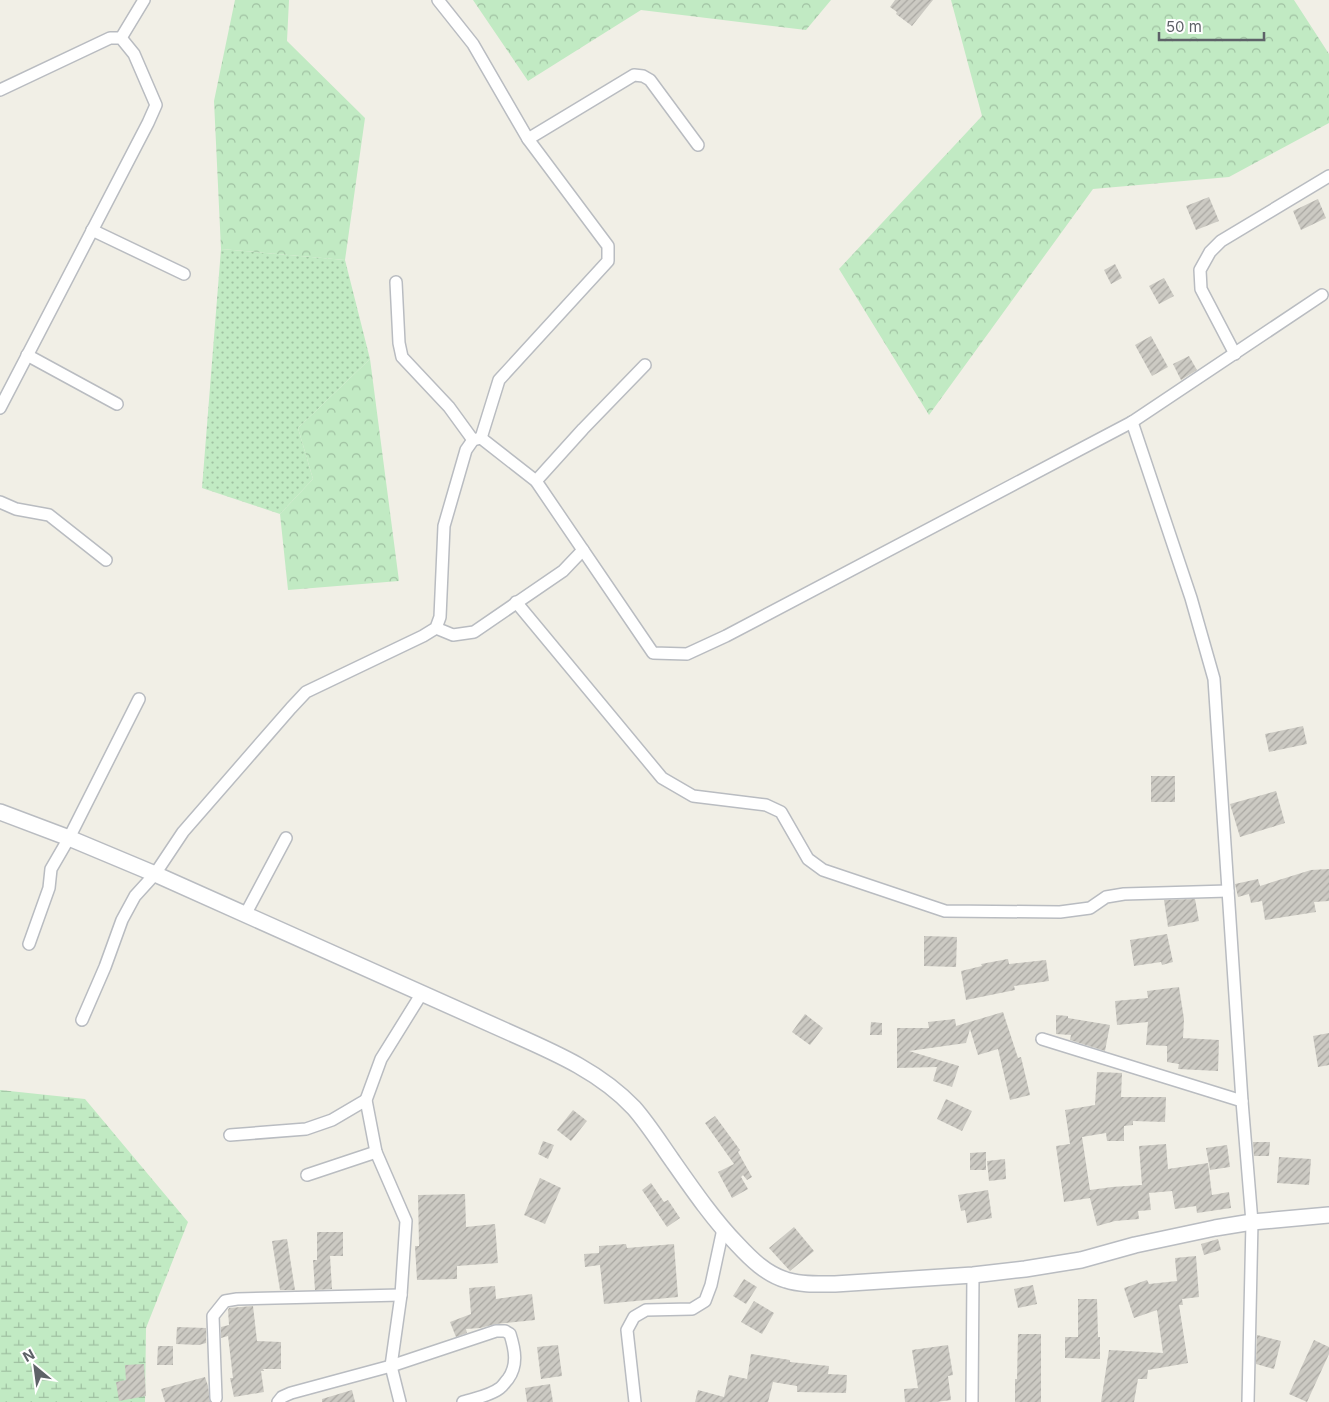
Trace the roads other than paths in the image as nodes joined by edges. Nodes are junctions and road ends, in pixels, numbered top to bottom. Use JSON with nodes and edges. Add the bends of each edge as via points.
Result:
{"nodes":[{"id":1,"x":144,"y":0,"type":"edge"},
{"id":2,"x":438,"y":0,"type":"edge"},
{"id":3,"x":121,"y":38,"type":"junction"},
{"id":4,"x":0,"y":90,"type":"edge"},
{"id":5,"x":528,"y":139,"type":"junction"},
{"id":6,"x":698,"y":145,"type":"dead end"},
{"id":7,"x":1329,"y":176,"type":"edge"},
{"id":8,"x":92,"y":230,"type":"junction"},
{"id":9,"x":184,"y":274,"type":"dead end"},
{"id":10,"x":396,"y":282,"type":"dead end"},
{"id":11,"x":1322,"y":295,"type":"dead end"},
{"id":12,"x":1235,"y":354,"type":"junction"},
{"id":13,"x":26,"y":355,"type":"junction"},
{"id":14,"x":644,"y":365,"type":"dead end"},
{"id":15,"x":117,"y":404,"type":"dead end"},
{"id":16,"x":0,"y":408,"type":"edge"},
{"id":17,"x":1132,"y":422,"type":"junction"},
{"id":18,"x":477,"y":439,"type":"junction"},
{"id":19,"x":536,"y":481,"type":"junction"},
{"id":20,"x":0,"y":502,"type":"edge"},
{"id":21,"x":583,"y":550,"type":"junction"},
{"id":22,"x":106,"y":560,"type":"dead end"},
{"id":23,"x":516,"y":602,"type":"junction"},
{"id":24,"x":436,"y":628,"type":"junction"},
{"id":25,"x":139,"y":699,"type":"dead end"},
{"id":26,"x":0,"y":812,"type":"edge"},
{"id":27,"x":69,"y":838,"type":"junction"},
{"id":28,"x":286,"y":838,"type":"dead end"},
{"id":29,"x":154,"y":874,"type":"junction"},
{"id":30,"x":1228,"y":891,"type":"junction"},
{"id":31,"x":245,"y":915,"type":"junction"},
{"id":32,"x":29,"y":944,"type":"dead end"},
{"id":33,"x":422,"y":992,"type":"junction"},
{"id":34,"x":82,"y":1020,"type":"dead end"},
{"id":35,"x":1042,"y":1039,"type":"dead end"},
{"id":36,"x":366,"y":1100,"type":"junction"},
{"id":37,"x":1242,"y":1100,"type":"junction"},
{"id":38,"x":230,"y":1135,"type":"dead end"},
{"id":39,"x":376,"y":1152,"type":"junction"},
{"id":40,"x":307,"y":1174,"type":"dead end"},
{"id":41,"x":1329,"y":1215,"type":"edge"},
{"id":42,"x":1252,"y":1222,"type":"junction"},
{"id":43,"x":723,"y":1229,"type":"junction"},
{"id":44,"x":973,"y":1275,"type":"junction"},
{"id":45,"x":401,"y":1295,"type":"junction"},
{"id":46,"x":391,"y":1366,"type":"junction"},
{"id":47,"x":216,"y":1398,"type":"dead end"},
{"id":48,"x":278,"y":1402,"type":"edge"},
{"id":49,"x":400,"y":1402,"type":"edge"},
{"id":50,"x":463,"y":1402,"type":"edge"},
{"id":51,"x":635,"y":1402,"type":"edge"},
{"id":52,"x":972,"y":1402,"type":"edge"},
{"id":53,"x":1248,"y":1402,"type":"edge"}],
"edges":[{"from":1,"to":3,"type":"street"},
{"from":2,"to":5,"type":"street","via":[[473,44]]},
{"from":3,"to":4,"type":"street","via":[[110,38]]},
{"from":3,"to":8,"type":"street","via":[[134,54],[156,105]]},
{"from":5,"to":6,"type":"street","via":[[634,75],[650,80]]},
{"from":5,"to":18,"type":"street","via":[[608,246],[608,261],[499,380]]},
{"from":7,"to":12,"type":"street","via":[[1221,241],[1200,270],[1201,289]]},
{"from":8,"to":9,"type":"street"},
{"from":8,"to":13,"type":"street"},
{"from":10,"to":18,"type":"street","via":[[402,357]]},
{"from":11,"to":12,"type":"street"},
{"from":12,"to":17,"type":"street"},
{"from":13,"to":15,"type":"street"},
{"from":13,"to":16,"type":"street"},
{"from":14,"to":19,"type":"street"},
{"from":17,"to":21,"type":"street","via":[[687,654],[653,652]]},
{"from":17,"to":30,"type":"street","via":[[1191,598],[1214,679]]},
{"from":18,"to":19,"type":"street"},
{"from":18,"to":24,"type":"street","via":[[466,450],[444,526],[440,617]]},
{"from":19,"to":21,"type":"street"},
{"from":20,"to":22,"type":"street","via":[[16,509],[49,515]]},
{"from":21,"to":23,"type":"street","via":[[563,571]]},
{"from":23,"to":24,"type":"street","via":[[474,632],[453,634]]},
{"from":23,"to":30,"type":"street","via":[[662,778],[693,796],[766,805],[781,812],[808,859],[823,870],[945,911],[1060,912],[1090,908],[1106,897],[1124,894]]},
{"from":24,"to":29,"type":"street","via":[[306,692],[183,832]]},
{"from":25,"to":27,"type":"street"},
{"from":26,"to":27,"type":"street"},
{"from":27,"to":29,"type":"street"},
{"from":27,"to":32,"type":"street","via":[[51,869],[49,888]]},
{"from":28,"to":31,"type":"street"},
{"from":29,"to":31,"type":"street"},
{"from":29,"to":34,"type":"street","via":[[135,896],[122,920]]},
{"from":30,"to":37,"type":"street"},
{"from":31,"to":33,"type":"street"},
{"from":33,"to":36,"type":"street","via":[[380,1059]]},
{"from":33,"to":43,"type":"street","via":[[561,1056],[611,1087],[635,1109]]},
{"from":35,"to":37,"type":"street"},
{"from":36,"to":38,"type":"street","via":[[332,1120],[306,1128]]},
{"from":36,"to":39,"type":"street"},
{"from":37,"to":42,"type":"street"},
{"from":39,"to":40,"type":"street"},
{"from":39,"to":45,"type":"street","via":[[406,1221]]},
{"from":41,"to":42,"type":"street"},
{"from":42,"to":44,"type":"street","via":[[1144,1243],[1081,1260]]},
{"from":42,"to":53,"type":"street"},
{"from":43,"to":44,"type":"street","via":[[768,1272],[786,1280],[835,1284]]},
{"from":43,"to":51,"type":"street","via":[[705,1301],[692,1308],[646,1310],[634,1316],[627,1330]]},
{"from":44,"to":52,"type":"street"},
{"from":45,"to":46,"type":"street"},
{"from":45,"to":47,"type":"street","via":[[225,1301],[213,1316]]},
{"from":46,"to":48,"type":"street","via":[[291,1393]]},
{"from":46,"to":49,"type":"street"},
{"from":46,"to":50,"type":"street","via":[[496,1331],[510,1334],[515,1365],[509,1377],[501,1388]]}]}
